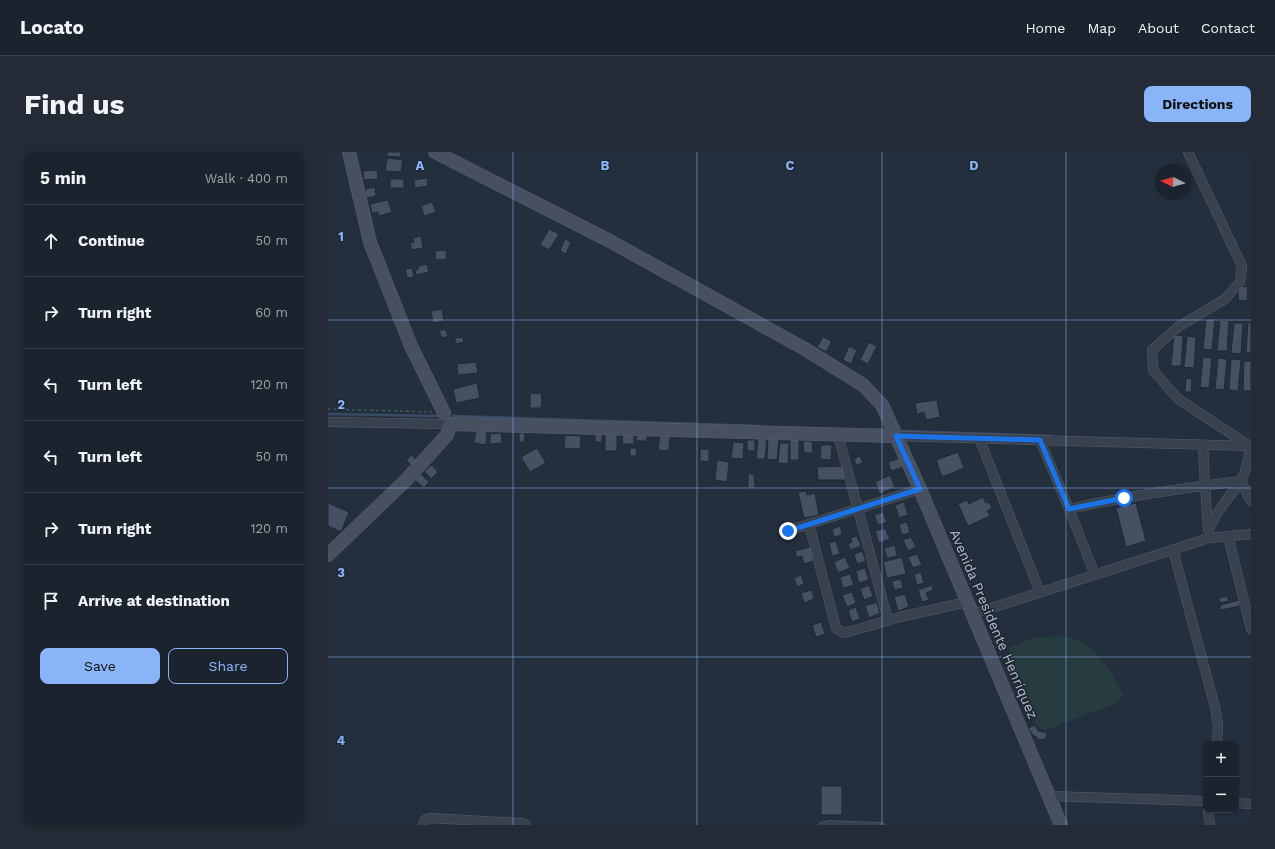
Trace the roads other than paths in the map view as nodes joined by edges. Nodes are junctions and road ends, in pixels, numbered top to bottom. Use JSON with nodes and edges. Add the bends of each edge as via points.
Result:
{"nodes":[{"id":1,"x":349,"y":152,"type":"edge"},
{"id":2,"x":435,"y":152,"type":"edge"},
{"id":3,"x":1188,"y":152,"type":"edge"},
{"id":4,"x":447,"y":418,"type":"junction"},
{"id":5,"x":328,"y":422,"type":"edge"},
{"id":6,"x":838,"y":435,"type":"junction"},
{"id":7,"x":896,"y":436,"type":"junction"},
{"id":8,"x":979,"y":438,"type":"junction"},
{"id":9,"x":1040,"y":440,"type":"junction"},
{"id":10,"x":1203,"y":445,"type":"junction"},
{"id":11,"x":1251,"y":446,"type":"edge"},
{"id":12,"x":1241,"y":481,"type":"junction"},
{"id":13,"x":1205,"y":485,"type":"junction"},
{"id":14,"x":920,"y":489,"type":"junction"},
{"id":15,"x":1251,"y":501,"type":"edge"},
{"id":16,"x":858,"y":509,"type":"junction"},
{"id":17,"x":1069,"y":509,"type":"junction"},
{"id":18,"x":809,"y":524,"type":"junction"},
{"id":19,"x":788,"y":531,"type":"dead end"},
{"id":20,"x":1209,"y":534,"type":"junction"},
{"id":21,"x":1251,"y":534,"type":"edge"},
{"id":22,"x":1228,"y":536,"type":"junction"},
{"id":23,"x":1173,"y":550,"type":"junction"},
{"id":24,"x":328,"y":556,"type":"edge"},
{"id":25,"x":1095,"y":575,"type":"junction"},
{"id":26,"x":1040,"y":592,"type":"junction"},
{"id":27,"x":967,"y":602,"type":"junction"},
{"id":28,"x":973,"y":614,"type":"junction"},
{"id":29,"x":888,"y":620,"type":"junction"},
{"id":30,"x":1251,"y":629,"type":"edge"},
{"id":31,"x":1217,"y":741,"type":"edge"},
{"id":32,"x":1049,"y":796,"type":"junction"},
{"id":33,"x":1203,"y":801,"type":"edge"},
{"id":34,"x":1239,"y":803,"type":"edge"},
{"id":35,"x":1251,"y":804,"type":"edge"},
{"id":36,"x":1208,"y":813,"type":"edge"},
{"id":37,"x":475,"y":823,"type":"edge"},
{"id":38,"x":423,"y":825,"type":"edge"},
{"id":39,"x":526,"y":825,"type":"edge"},
{"id":40,"x":821,"y":825,"type":"edge"},
{"id":41,"x":882,"y":825,"type":"edge"},
{"id":42,"x":1060,"y":825,"type":"edge"},
{"id":43,"x":1210,"y":825,"type":"edge"}],
"edges":[{"from":1,"to":4,"type":"street","via":[[370,242],[411,346]]},
{"from":2,"to":7,"type":"street","name":"Avenida Presidente Henríquez","via":[[608,240],[805,349],[863,385],[882,405]]},
{"from":3,"to":11,"type":"street","via":[[1242,266],[1240,282],[1225,299],[1178,328],[1152,350],[1153,370],[1178,399]]},
{"from":4,"to":5,"type":"street"},
{"from":4,"to":6,"type":"street"},
{"from":4,"to":24,"type":"street","via":[[447,435],[406,480]]},
{"from":6,"to":7,"type":"street"},
{"from":6,"to":16,"type":"street"},
{"from":7,"to":8,"type":"street"},
{"from":7,"to":14,"type":"street","name":"Avenida Presidente Henríquez"},
{"from":8,"to":9,"type":"street"},
{"from":8,"to":26,"type":"street"},
{"from":9,"to":10,"type":"street"},
{"from":9,"to":17,"type":"street"},
{"from":10,"to":11,"type":"street"},
{"from":10,"to":13,"type":"street"},
{"from":11,"to":12,"type":"street"},
{"from":12,"to":13,"type":"street"},
{"from":12,"to":15,"type":"street"},
{"from":12,"to":20,"type":"street","via":[[1215,516]]},
{"from":13,"to":17,"type":"street"},
{"from":13,"to":20,"type":"street"},
{"from":14,"to":16,"type":"street"},
{"from":14,"to":27,"type":"street","name":"Avenida Presidente Henríquez"},
{"from":16,"to":18,"type":"street"},
{"from":16,"to":29,"type":"street"},
{"from":17,"to":25,"type":"street"},
{"from":18,"to":19,"type":"street"},
{"from":18,"to":29,"type":"street","via":[[836,628],[845,633]]},
{"from":20,"to":22,"type":"street"},
{"from":20,"to":23,"type":"street"},
{"from":21,"to":22,"type":"street"},
{"from":22,"to":30,"type":"street"},
{"from":23,"to":25,"type":"street"},
{"from":23,"to":31,"type":"street","via":[[1215,706]]},
{"from":25,"to":26,"type":"street"},
{"from":26,"to":28,"type":"street"},
{"from":27,"to":28,"type":"street","name":"Avenida Presidente Henríquez"},
{"from":27,"to":29,"type":"street"},
{"from":28,"to":32,"type":"street","name":"Avenida Presidente Henríquez"},
{"from":32,"to":33,"type":"street"},
{"from":32,"to":42,"type":"street","name":"Avenida Presidente Henríquez"},
{"from":34,"to":35,"type":"street"},
{"from":36,"to":43,"type":"street"},
{"from":37,"to":38,"type":"street","via":[[430,818],[425,820]]},
{"from":37,"to":39,"type":"street"},
{"from":40,"to":41,"type":"lane"}]}
